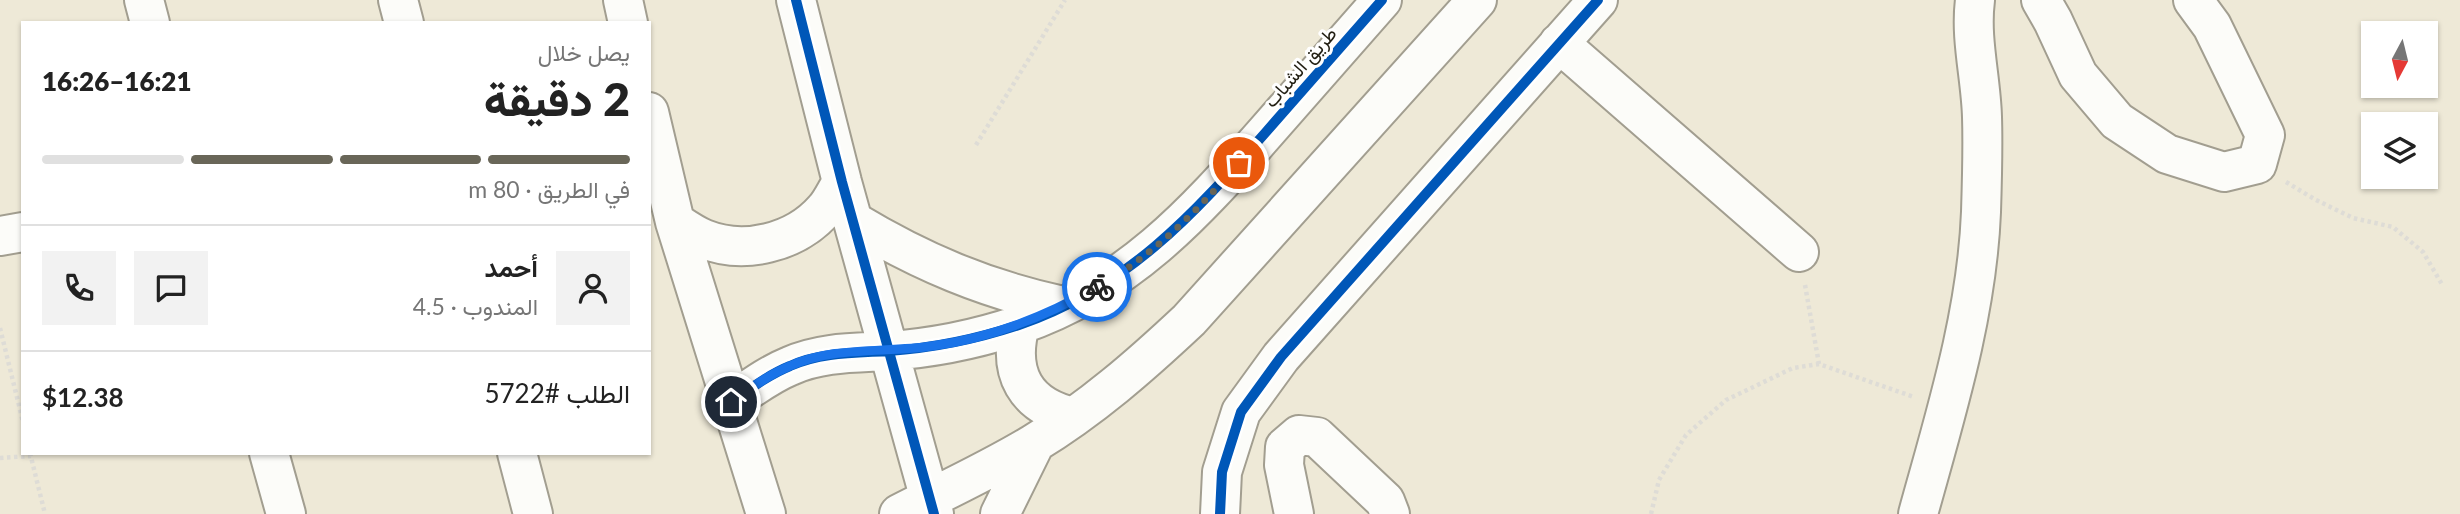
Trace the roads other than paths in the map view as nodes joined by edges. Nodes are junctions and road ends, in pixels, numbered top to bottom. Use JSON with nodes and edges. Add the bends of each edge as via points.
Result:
{"nodes":[{"id":1,"x":144,"y":0,"type":"edge"},
{"id":2,"x":398,"y":0,"type":"edge"},
{"id":3,"x":623,"y":0,"type":"edge"},
{"id":4,"x":796,"y":0,"type":"edge"},
{"id":5,"x":1382,"y":0,"type":"edge"},
{"id":6,"x":1477,"y":0,"type":"edge"},
{"id":7,"x":1598,"y":0,"type":"edge"},
{"id":8,"x":2041,"y":0,"type":"edge"},
{"id":9,"x":2193,"y":0,"type":"edge"},
{"id":10,"x":1966,"y":6,"type":"edge"},
{"id":11,"x":149,"y":21,"type":"edge"},
{"id":12,"x":403,"y":21,"type":"edge"},
{"id":13,"x":628,"y":21,"type":"edge"},
{"id":14,"x":1559,"y":43,"type":"junction"},
{"id":15,"x":651,"y":120,"type":"edge"},
{"id":16,"x":842,"y":183,"type":"junction"},
{"id":17,"x":853,"y":221,"type":"junction"},
{"id":18,"x":675,"y":222,"type":"junction"},
{"id":19,"x":21,"y":232,"type":"edge"},
{"id":20,"x":0,"y":236,"type":"edge"},
{"id":21,"x":1799,"y":252,"type":"road end"},
{"id":22,"x":1063,"y":306,"type":"junction"},
{"id":23,"x":1020,"y":325,"type":"junction"},
{"id":24,"x":889,"y":351,"type":"junction"},
{"id":25,"x":731,"y":402,"type":"junction"},
{"id":26,"x":1074,"y":417,"type":"junction"},
{"id":27,"x":1035,"y":443,"type":"junction"},
{"id":28,"x":270,"y":455,"type":"edge"},
{"id":29,"x":518,"y":455,"type":"edge"},
{"id":30,"x":921,"y":509,"type":"edge"},
{"id":31,"x":286,"y":514,"type":"edge"},
{"id":32,"x":533,"y":514,"type":"edge"},
{"id":33,"x":766,"y":514,"type":"edge"},
{"id":34,"x":1000,"y":514,"type":"edge"},
{"id":35,"x":1220,"y":514,"type":"edge"},
{"id":36,"x":1294,"y":514,"type":"edge"},
{"id":37,"x":1390,"y":514,"type":"edge"},
{"id":38,"x":1918,"y":514,"type":"edge"}],
"edges":[{"from":1,"to":11,"type":"street"},
{"from":2,"to":12,"type":"street"},
{"from":3,"to":13,"type":"street"},
{"from":4,"to":16,"type":"street"},
{"from":5,"to":22,"type":"street","name":"طريق الشباب","via":[[1203,203],[1161,243],[1114,278]]},
{"from":6,"to":26,"type":"street","via":[[1189,320]]},
{"from":7,"to":14,"type":"street"},
{"from":8,"to":9,"type":"street","via":[[2078,75],[2118,121],[2167,154],[2224,172],[2257,164],[2265,135],[2212,26]]},
{"from":10,"to":38,"type":"street","via":[[1982,116],[1981,215],[1969,313]]},
{"from":14,"to":21,"type":"street"},
{"from":14,"to":35,"type":"street","via":[[1281,357],[1241,412],[1222,472]]},
{"from":15,"to":18,"type":"street"},
{"from":16,"to":17,"type":"street"},
{"from":16,"to":18,"type":"street","via":[[825,210],[799,232],[769,244],[736,247],[704,239]]},
{"from":17,"to":22,"type":"street","via":[[892,245],[965,278]]},
{"from":17,"to":24,"type":"street"},
{"from":18,"to":25,"type":"street"},
{"from":19,"to":20,"type":"street"},
{"from":22,"to":23,"type":"street","name":"طريق الشباب"},
{"from":23,"to":24,"type":"street","name":"طريق الشباب","via":[[967,340]]},
{"from":23,"to":26,"type":"street","via":[[1016,366],[1023,385],[1036,401]]},
{"from":24,"to":25,"type":"street","name":"طريق الشباب","via":[[823,355],[791,365]]},
{"from":24,"to":30,"type":"street"},
{"from":25,"to":33,"type":"street"},
{"from":26,"to":27,"type":"street"},
{"from":27,"to":30,"type":"street"},
{"from":27,"to":34,"type":"street"},
{"from":28,"to":31,"type":"street"},
{"from":29,"to":32,"type":"street"},
{"from":36,"to":37,"type":"street","via":[[1285,447],[1299,435],[1317,437],[1385,501]]}]}
